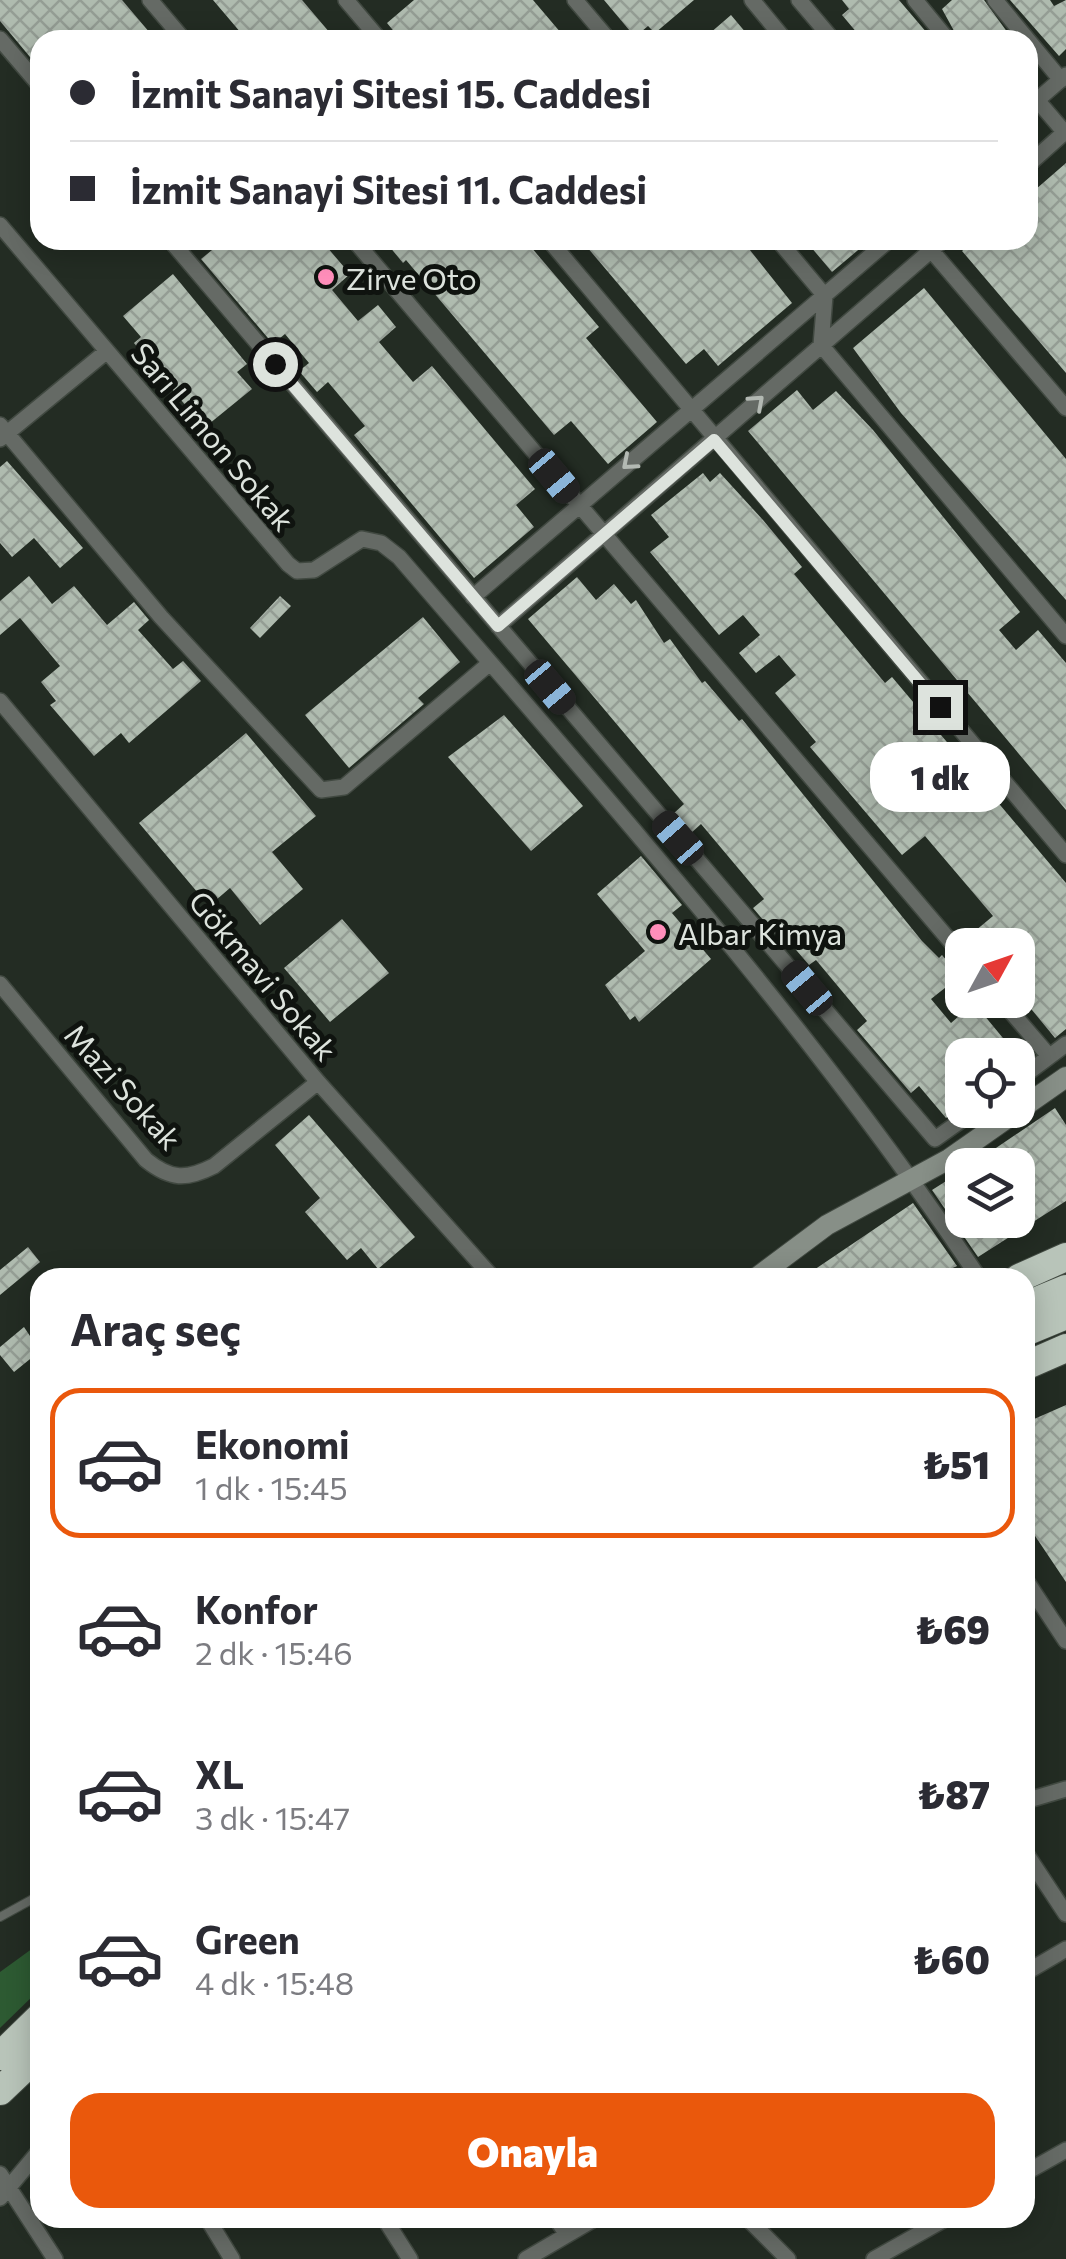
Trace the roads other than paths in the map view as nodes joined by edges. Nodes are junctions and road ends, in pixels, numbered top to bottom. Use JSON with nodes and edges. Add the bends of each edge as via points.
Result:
{"nodes":[{"id":1,"x":150,"y":0,"type":"edge"},
{"id":2,"x":575,"y":0,"type":"edge"},
{"id":3,"x":752,"y":0,"type":"edge"},
{"id":4,"x":798,"y":0,"type":"edge"},
{"id":5,"x":915,"y":0,"type":"edge"},
{"id":6,"x":994,"y":0,"type":"edge"},
{"id":7,"x":351,"y":2,"type":"edge"},
{"id":8,"x":176,"y":30,"type":"edge"},
{"id":9,"x":372,"y":30,"type":"edge"},
{"id":10,"x":600,"y":30,"type":"edge"},
{"id":11,"x":777,"y":30,"type":"edge"},
{"id":12,"x":824,"y":30,"type":"edge"},
{"id":13,"x":940,"y":30,"type":"edge"},
{"id":14,"x":1021,"y":30,"type":"edge"},
{"id":15,"x":0,"y":39,"type":"edge"},
{"id":16,"x":1038,"y":49,"type":"edge"},
{"id":17,"x":30,"y":74,"type":"edge"},
{"id":18,"x":1064,"y":78,"type":"edge"},
{"id":19,"x":1038,"y":99,"type":"edge"},
{"id":20,"x":1038,"y":109,"type":"edge"},
{"id":21,"x":1066,"y":133,"type":"edge"},
{"id":22,"x":1038,"y":157,"type":"edge"},
{"id":23,"x":0,"y":224,"type":"edge"},
{"id":24,"x":178,"y":250,"type":"edge"},
{"id":25,"x":362,"y":250,"type":"edge"},
{"id":26,"x":558,"y":250,"type":"edge"},
{"id":27,"x":786,"y":250,"type":"edge"},
{"id":28,"x":878,"y":250,"type":"edge"},
{"id":29,"x":931,"y":250,"type":"edge"},
{"id":30,"x":941,"y":250,"type":"edge"},
{"id":31,"x":825,"y":296,"type":"junction"},
{"id":32,"x":820,"y":345,"type":"junction"},
{"id":33,"x":106,"y":351,"type":"junction"},
{"id":34,"x":692,"y":408,"type":"junction"},
{"id":35,"x":1066,"y":408,"type":"edge"},
{"id":36,"x":2,"y":432,"type":"edge"},
{"id":37,"x":714,"y":440,"type":"junction"},
{"id":38,"x":579,"y":506,"type":"junction"},
{"id":39,"x":604,"y":534,"type":"junction"},
{"id":40,"x":473,"y":597,"type":"junction"},
{"id":41,"x":498,"y":626,"type":"junction"},
{"id":42,"x":1066,"y":636,"type":"edge"},
{"id":43,"x":490,"y":663,"type":"junction"},
{"id":44,"x":0,"y":701,"type":"edge"},
{"id":45,"x":1066,"y":855,"type":"edge"},
{"id":46,"x":945,"y":934,"type":"edge"},
{"id":47,"x":0,"y":984,"type":"edge"},
{"id":48,"x":1017,"y":1018,"type":"edge"},
{"id":49,"x":1066,"y":1044,"type":"edge"},
{"id":50,"x":1050,"y":1056,"type":"junction"},
{"id":51,"x":1035,"y":1067,"type":"edge"},
{"id":52,"x":1066,"y":1077,"type":"edge"},
{"id":53,"x":318,"y":1082,"type":"junction"},
{"id":54,"x":951,"y":1128,"type":"edge"},
{"id":55,"x":913,"y":1179,"type":"junction"},
{"id":56,"x":1066,"y":1257,"type":"edge"},
{"id":57,"x":484,"y":1268,"type":"edge"},
{"id":58,"x":770,"y":1268,"type":"edge"},
{"id":59,"x":972,"y":1268,"type":"edge"},
{"id":60,"x":1035,"y":1271,"type":"edge"},
{"id":61,"x":1066,"y":1288,"type":"edge"},
{"id":62,"x":1035,"y":1302,"type":"edge"},
{"id":63,"x":1066,"y":1315,"type":"edge"},
{"id":64,"x":1035,"y":1328,"type":"edge"},
{"id":65,"x":1066,"y":1348,"type":"edge"},
{"id":66,"x":1035,"y":1362,"type":"edge"},
{"id":67,"x":1035,"y":1594,"type":"edge"},
{"id":68,"x":1066,"y":1641,"type":"edge"},
{"id":69,"x":1066,"y":1790,"type":"edge"},
{"id":70,"x":1035,"y":1798,"type":"edge"},
{"id":71,"x":1035,"y":1867,"type":"edge"},
{"id":72,"x":30,"y":1900,"type":"edge"},
{"id":73,"x":1066,"y":1914,"type":"edge"},
{"id":74,"x":0,"y":1917,"type":"edge"},
{"id":75,"x":1066,"y":1949,"type":"edge"},
{"id":76,"x":1035,"y":1967,"type":"edge"},
{"id":77,"x":30,"y":2027,"type":"edge"},
{"id":78,"x":0,"y":2056,"type":"edge"},
{"id":79,"x":30,"y":2062,"type":"edge"},
{"id":80,"x":0,"y":2091,"type":"edge"},
{"id":81,"x":1066,"y":2150,"type":"edge"},
{"id":82,"x":30,"y":2160,"type":"edge"},
{"id":83,"x":1035,"y":2168,"type":"edge"},
{"id":84,"x":3,"y":2186,"type":"edge"},
{"id":85,"x":30,"y":2224,"type":"edge"},
{"id":86,"x":33,"y":2228,"type":"edge"},
{"id":87,"x":213,"y":2228,"type":"edge"},
{"id":88,"x":390,"y":2228,"type":"edge"},
{"id":89,"x":562,"y":2228,"type":"edge"},
{"id":90,"x":580,"y":2228,"type":"edge"},
{"id":91,"x":757,"y":2228,"type":"edge"},
{"id":92,"x":929,"y":2228,"type":"edge"},
{"id":93,"x":567,"y":2236,"type":"junction"},
{"id":94,"x":55,"y":2259,"type":"edge"},
{"id":95,"x":232,"y":2259,"type":"edge"},
{"id":96,"x":410,"y":2259,"type":"edge"},
{"id":97,"x":526,"y":2259,"type":"edge"},
{"id":98,"x":788,"y":2259,"type":"edge"},
{"id":99,"x":874,"y":2259,"type":"edge"}],
"edges":[{"from":1,"to":8,"type":"street"},
{"from":2,"to":10,"type":"street"},
{"from":3,"to":11,"type":"street"},
{"from":4,"to":12,"type":"street"},
{"from":5,"to":13,"type":"street"},
{"from":6,"to":14,"type":"street"},
{"from":7,"to":9,"type":"street"},
{"from":15,"to":17,"type":"street"},
{"from":16,"to":18,"type":"street"},
{"from":18,"to":19,"type":"street"},
{"from":20,"to":21,"type":"street"},
{"from":21,"to":22,"type":"street"},
{"from":23,"to":33,"type":"street","name":"Sarı Limon Sokak"},
{"from":24,"to":40,"type":"street"},
{"from":25,"to":38,"type":"street"},
{"from":26,"to":34,"type":"street"},
{"from":27,"to":31,"type":"street"},
{"from":28,"to":31,"type":"street"},
{"from":29,"to":32,"type":"street"},
{"from":30,"to":35,"type":"street"},
{"from":31,"to":32,"type":"street"},
{"from":31,"to":34,"type":"street"},
{"from":37,"to":32,"type":"street","one_way":true},
{"from":32,"to":42,"type":"street"},
{"from":33,"to":36,"type":"street"},
{"from":33,"to":43,"type":"street","name":"Sarı Limon Sokak","via":[[288,564],[305,572],[362,539],[381,543]]},
{"from":34,"to":37,"type":"street"},
{"from":34,"to":38,"type":"street","one_way":true},
{"from":36,"to":43,"type":"street","via":[[160,617],[321,790],[344,787]]},
{"from":37,"to":39,"type":"street"},
{"from":37,"to":45,"type":"street"},
{"from":38,"to":39,"type":"street"},
{"from":38,"to":40,"type":"street"},
{"from":39,"to":41,"type":"street"},
{"from":39,"to":46,"type":"street"},
{"from":40,"to":41,"type":"street"},
{"from":41,"to":54,"type":"street","via":[[935,1139]]},
{"from":43,"to":55,"type":"street","name":"Sarı Limon Sokak","via":[[754,970]]},
{"from":44,"to":53,"type":"street","name":"Gökmavi Sokak"},
{"from":47,"to":53,"type":"street","name":"Mazi Sokak","via":[[146,1160],[170,1176],[214,1166]]},
{"from":48,"to":50,"type":"street"},
{"from":49,"to":50,"type":"street"},
{"from":50,"to":51,"type":"street"},
{"from":52,"to":55,"type":"street"},
{"from":53,"to":57,"type":"street","name":"Gökmavi Sokak"},
{"from":55,"to":58,"type":"street","via":[[828,1225]]},
{"from":55,"to":59,"type":"street","name":"Sarı Limon Sokak"},
{"from":56,"to":60,"type":"highway"},
{"from":61,"to":62,"type":"highway"},
{"from":63,"to":64,"type":"highway"},
{"from":65,"to":66,"type":"highway"},
{"from":67,"to":68,"type":"street"},
{"from":69,"to":70,"type":"street"},
{"from":71,"to":73,"type":"street"},
{"from":72,"to":74,"type":"lane"},
{"from":75,"to":76,"type":"street"},
{"from":77,"to":78,"type":"highway"},
{"from":79,"to":80,"type":"highway"},
{"from":81,"to":83,"type":"street"},
{"from":82,"to":84,"type":"street"},
{"from":84,"to":85,"type":"street"},
{"from":86,"to":94,"type":"street"},
{"from":87,"to":95,"type":"street"},
{"from":88,"to":96,"type":"street"},
{"from":89,"to":93,"type":"street"},
{"from":90,"to":93,"type":"street"},
{"from":91,"to":98,"type":"street"},
{"from":92,"to":99,"type":"street"},
{"from":93,"to":97,"type":"street"}]}
